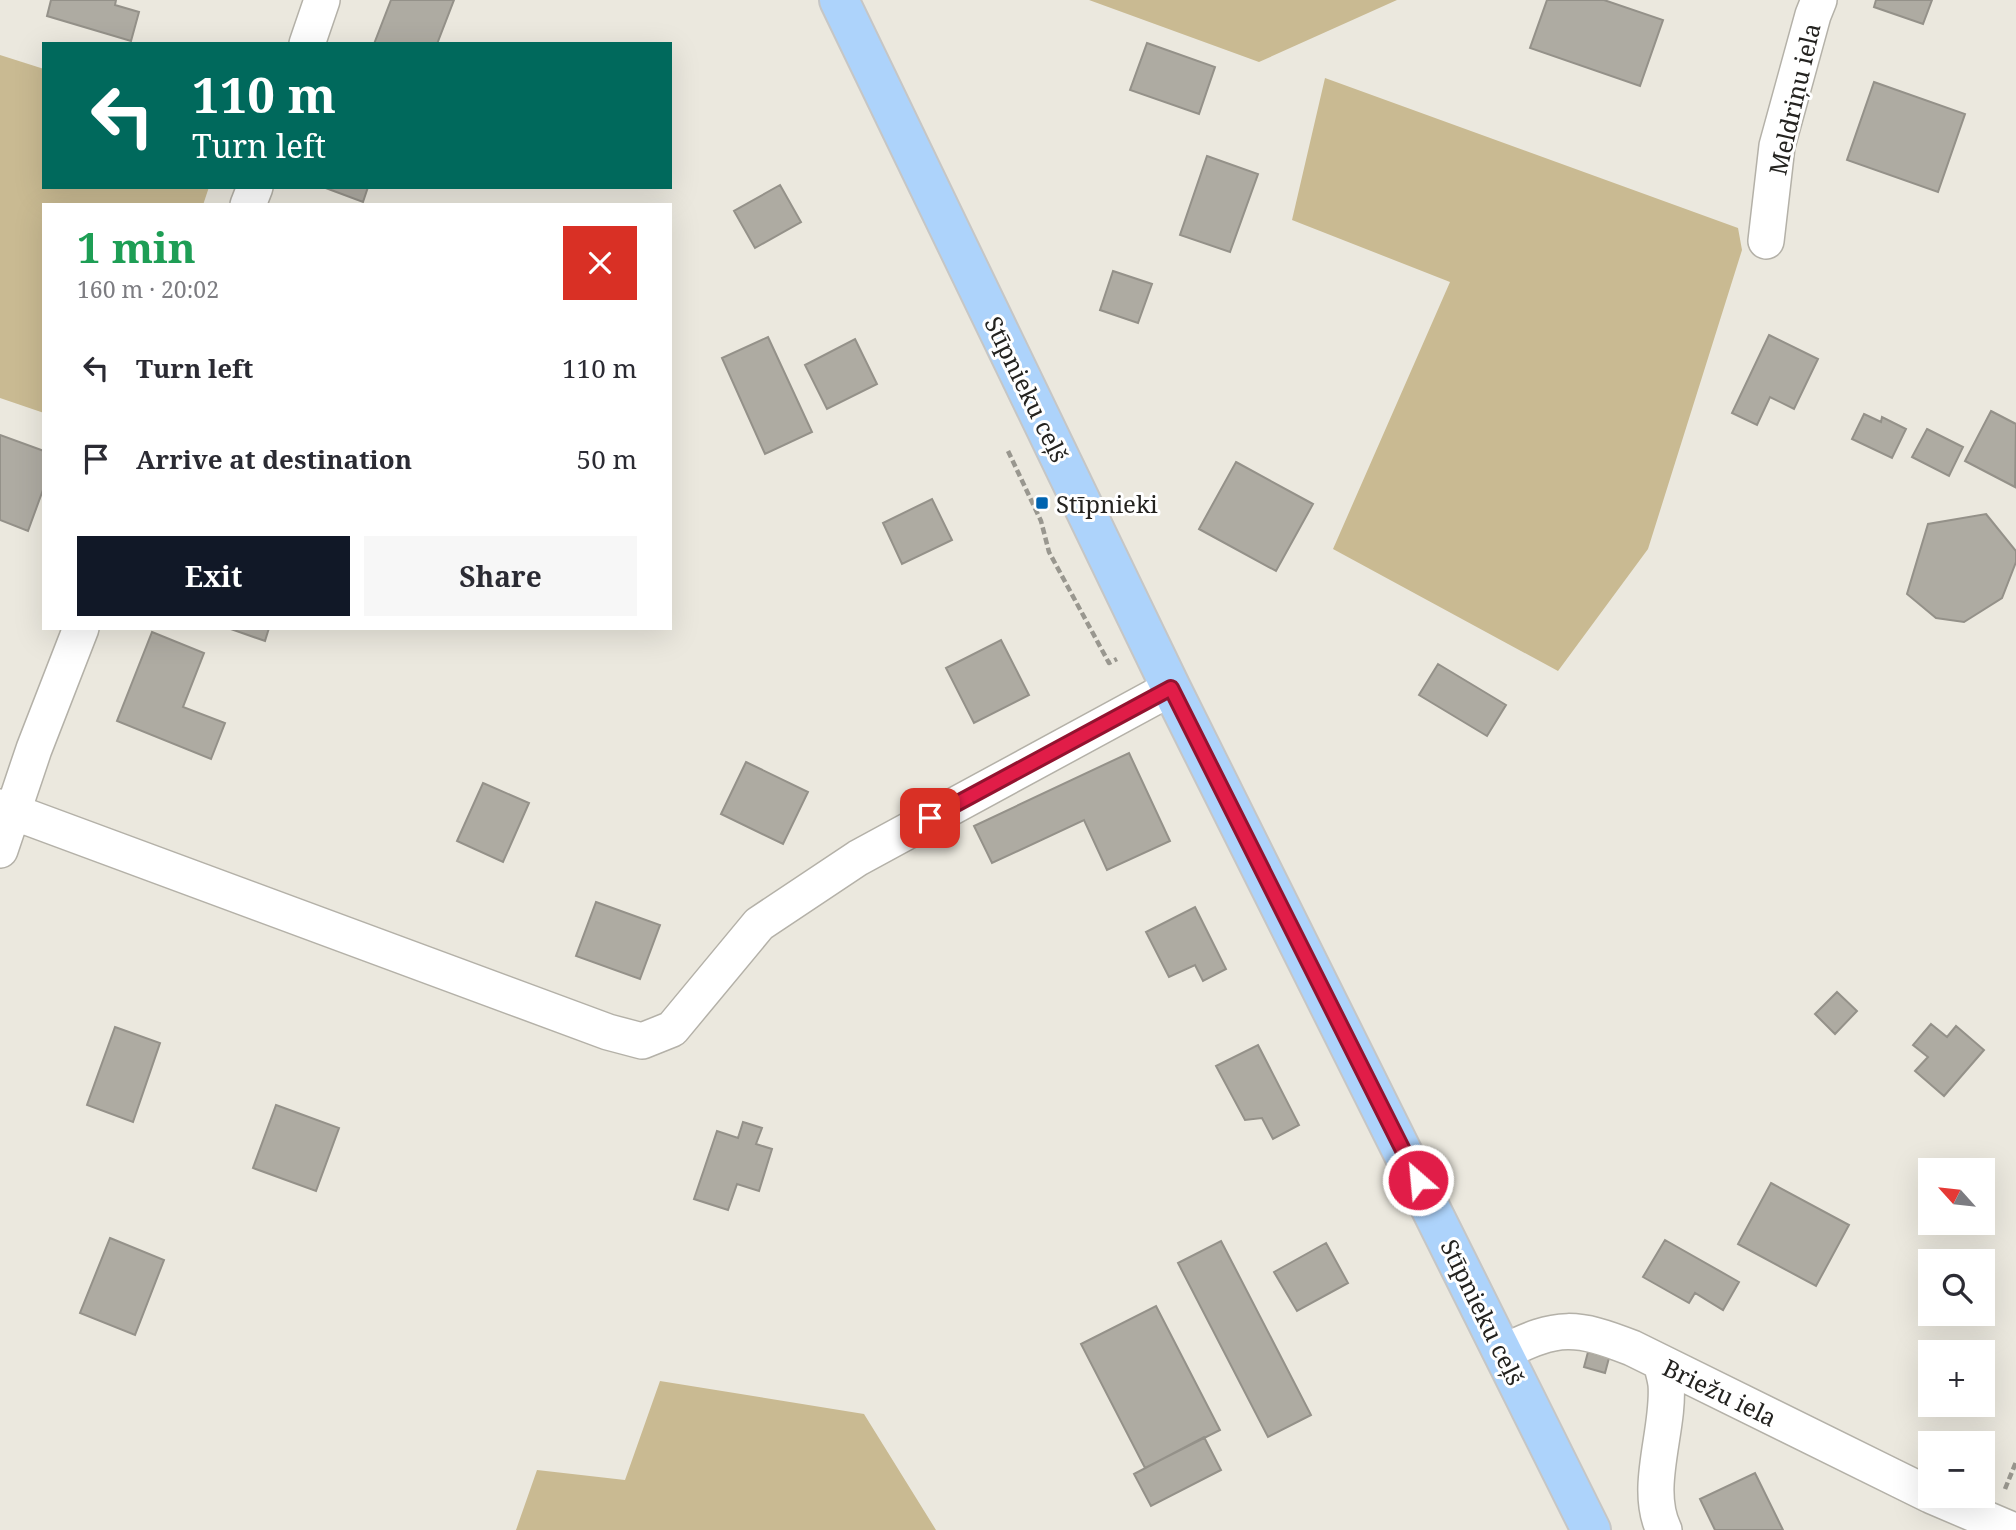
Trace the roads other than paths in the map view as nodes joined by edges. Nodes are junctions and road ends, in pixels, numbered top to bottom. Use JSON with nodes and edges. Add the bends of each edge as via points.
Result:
{"nodes":[{"id":1,"x":322,"y":0,"type":"edge"},
{"id":2,"x":839,"y":0,"type":"edge"},
{"id":3,"x":1819,"y":0,"type":"edge"},
{"id":4,"x":308,"y":42,"type":"edge"},
{"id":5,"x":1766,"y":241,"type":"dead end"},
{"id":6,"x":80,"y":630,"type":"edge"},
{"id":7,"x":1171,"y":688,"type":"junction"},
{"id":8,"x":7,"y":809,"type":"edge"},
{"id":9,"x":0,"y":850,"type":"edge"},
{"id":10,"x":1504,"y":1352,"type":"junction"},
{"id":11,"x":1661,"y":1363,"type":"junction"},
{"id":12,"x":1918,"y":1490,"type":"edge"},
{"id":13,"x":1960,"y":1508,"type":"edge"},
{"id":14,"x":1591,"y":1530,"type":"edge"},
{"id":15,"x":1664,"y":1530,"type":"edge"},
{"id":16,"x":2012,"y":1530,"type":"edge"}],
"edges":[{"from":1,"to":4,"type":"street"},
{"from":2,"to":7,"type":"main road","name":"Stīpnieku ceļš"},
{"from":3,"to":5,"type":"street","name":"Meldriņu iela","via":[[1777,146]]},
{"from":6,"to":8,"type":"street"},
{"from":7,"to":8,"type":"street","via":[[858,858],[759,924],[672,1029],[642,1041]]},
{"from":7,"to":10,"type":"main road","name":"Stīpnieku ceļš"},
{"from":8,"to":9,"type":"street"},
{"from":10,"to":11,"type":"street","name":"Briežu iela","via":[[1536,1336],[1568,1330],[1603,1336]]},
{"from":10,"to":14,"type":"main road","name":"Stīpnieku ceļš"},
{"from":11,"to":12,"type":"street","name":"Briežu iela"},
{"from":11,"to":15,"type":"street","via":[[1666,1386],[1657,1488],[1658,1520]]},
{"from":13,"to":16,"type":"street","name":"Briežu iela"}]}
